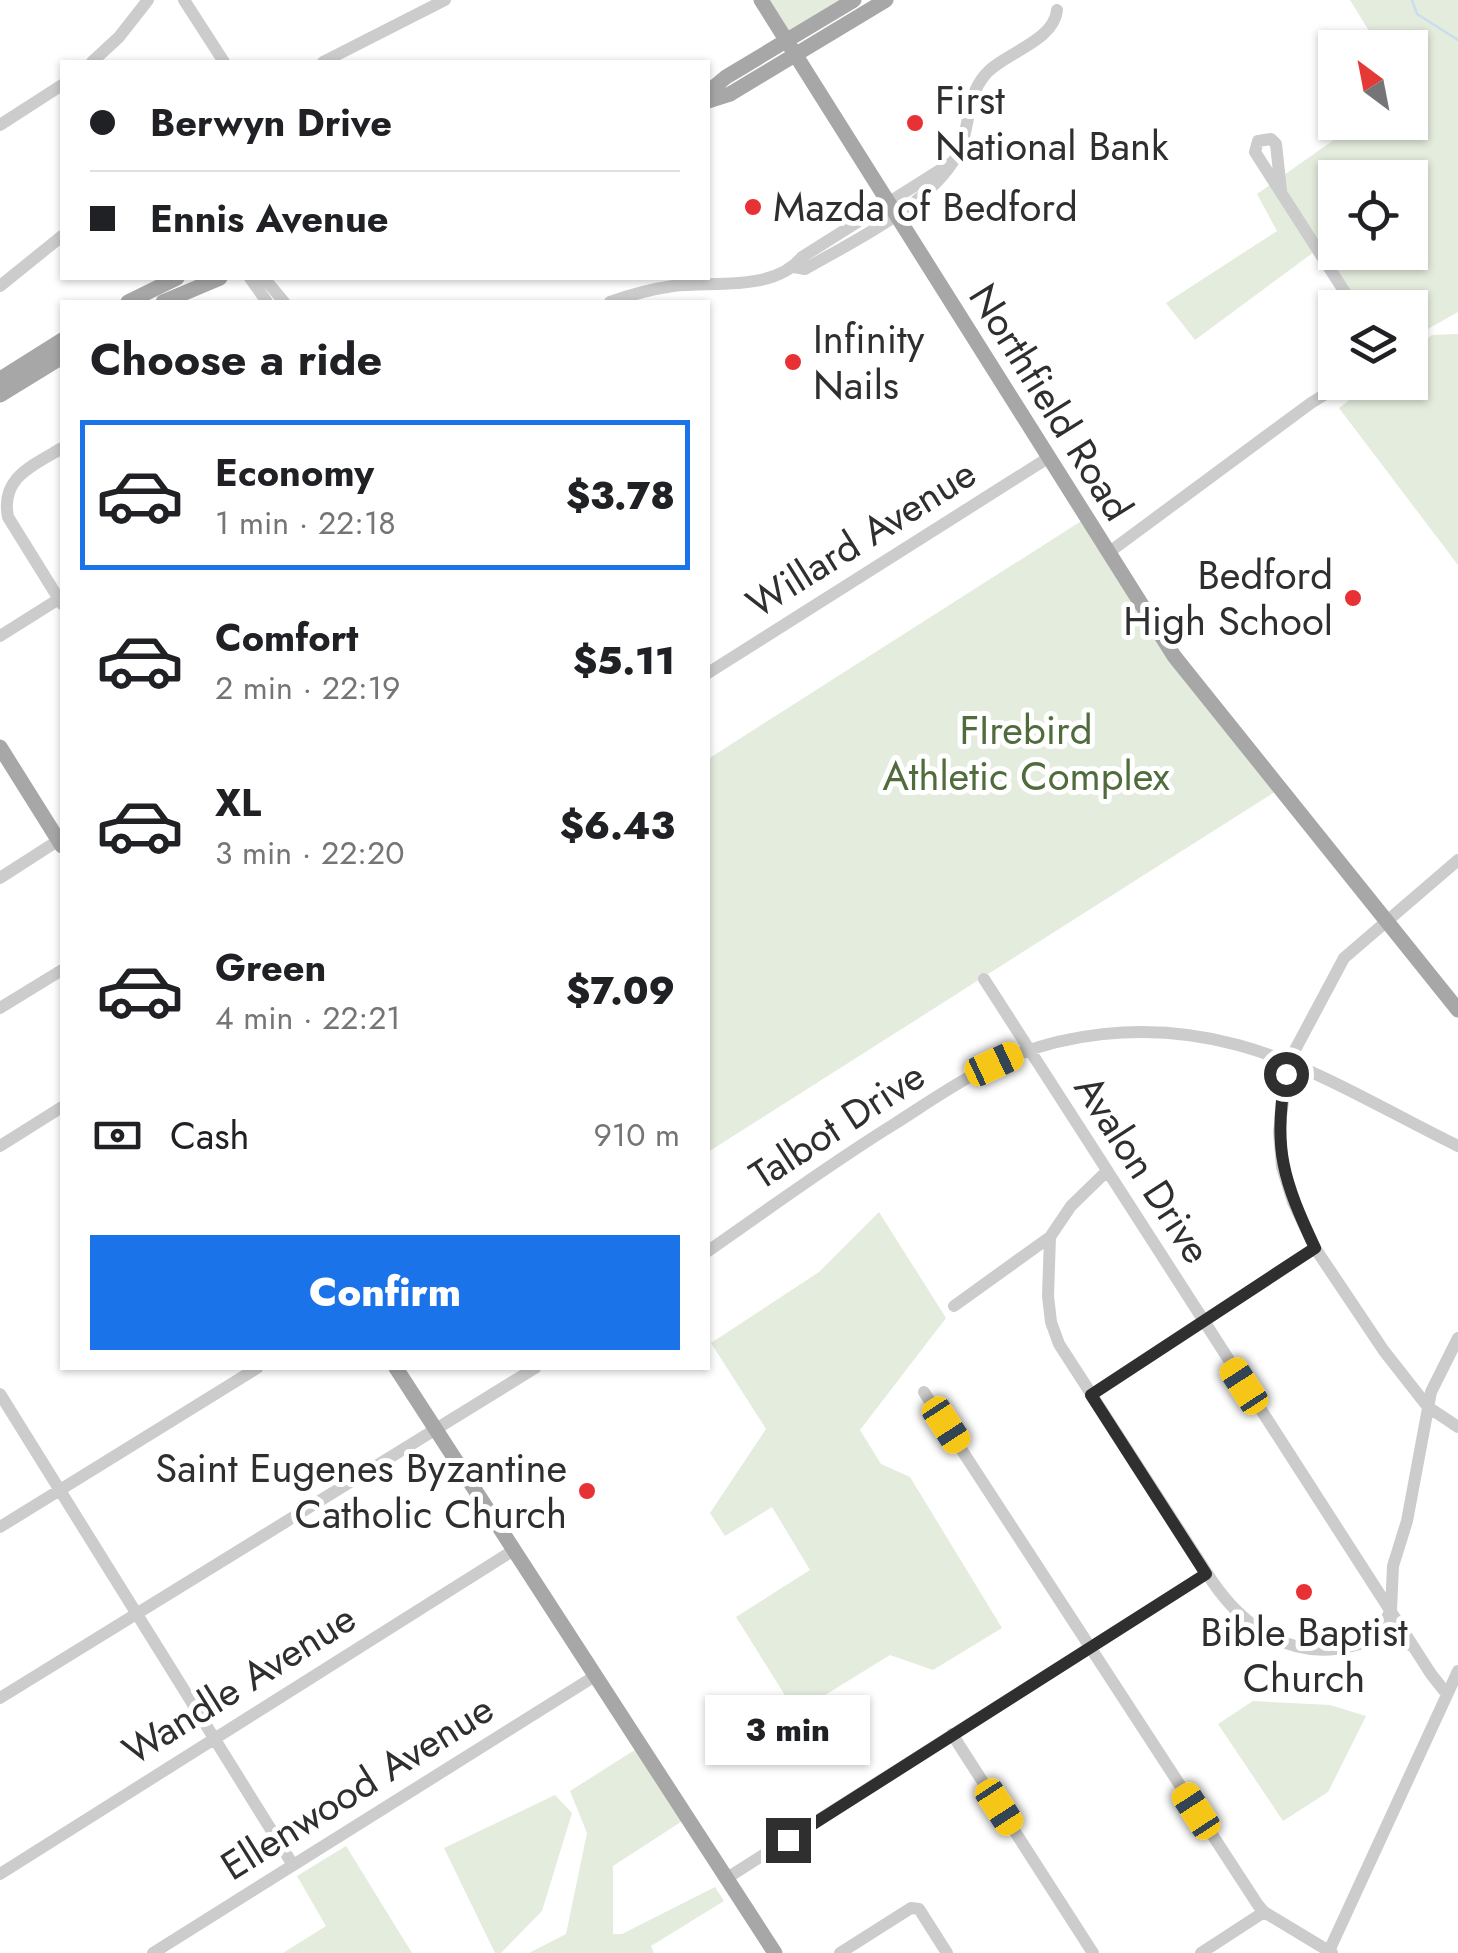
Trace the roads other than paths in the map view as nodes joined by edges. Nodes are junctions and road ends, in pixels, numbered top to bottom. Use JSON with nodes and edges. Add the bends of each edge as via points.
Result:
{"nodes":[{"id":1,"x":148,"y":0,"type":"edge"},
{"id":2,"x":184,"y":0,"type":"edge"},
{"id":3,"x":445,"y":0,"type":"edge"},
{"id":4,"x":761,"y":0,"type":"edge"},
{"id":5,"x":854,"y":0,"type":"edge"},
{"id":6,"x":886,"y":0,"type":"edge"},
{"id":7,"x":1058,"y":3,"type":"edge"},
{"id":8,"x":792,"y":48,"type":"junction"},
{"id":9,"x":94,"y":60,"type":"edge"},
{"id":10,"x":223,"y":60,"type":"edge"},
{"id":11,"x":328,"y":60,"type":"edge"},
{"id":12,"x":60,"y":86,"type":"edge"},
{"id":13,"x":710,"y":91,"type":"edge"},
{"id":14,"x":710,"y":100,"type":"edge"},
{"id":15,"x":0,"y":124,"type":"edge"},
{"id":16,"x":1281,"y":190,"type":"dead end"},
{"id":17,"x":893,"y":208,"type":"junction"},
{"id":18,"x":60,"y":238,"type":"edge"},
{"id":19,"x":173,"y":280,"type":"edge"},
{"id":20,"x":215,"y":280,"type":"edge"},
{"id":21,"x":266,"y":280,"type":"edge"},
{"id":22,"x":0,"y":286,"type":"edge"},
{"id":23,"x":1344,"y":290,"type":"edge"},
{"id":24,"x":132,"y":300,"type":"edge"},
{"id":25,"x":168,"y":300,"type":"edge"},
{"id":26,"x":282,"y":300,"type":"edge"},
{"id":27,"x":618,"y":300,"type":"edge"},
{"id":28,"x":60,"y":341,"type":"edge"},
{"id":29,"x":60,"y":359,"type":"edge"},
{"id":30,"x":0,"y":380,"type":"edge"},
{"id":31,"x":0,"y":395,"type":"edge"},
{"id":32,"x":1318,"y":399,"type":"edge"},
{"id":33,"x":60,"y":449,"type":"edge"},
{"id":34,"x":1048,"y":458,"type":"junction"},
{"id":35,"x":1108,"y":554,"type":"junction"},
{"id":36,"x":60,"y":598,"type":"edge"},
{"id":37,"x":60,"y":601,"type":"edge"},
{"id":38,"x":0,"y":636,"type":"edge"},
{"id":39,"x":710,"y":672,"type":"edge"},
{"id":40,"x":0,"y":747,"type":"edge"},
{"id":41,"x":60,"y":843,"type":"edge"},
{"id":42,"x":1458,"y":860,"type":"edge"},
{"id":43,"x":0,"y":878,"type":"edge"},
{"id":44,"x":1386,"y":919,"type":"junction"},
{"id":45,"x":60,"y":971,"type":"edge"},
{"id":46,"x":984,"y":979,"type":"dead end"},
{"id":47,"x":0,"y":1008,"type":"edge"},
{"id":48,"x":1458,"y":1010,"type":"edge"},
{"id":49,"x":1029,"y":1050,"type":"junction"},
{"id":50,"x":1288,"y":1063,"type":"junction"},
{"id":51,"x":60,"y":1108,"type":"edge"},
{"id":52,"x":0,"y":1146,"type":"edge"},
{"id":53,"x":1458,"y":1146,"type":"edge"},
{"id":54,"x":1107,"y":1171,"type":"junction"},
{"id":55,"x":1050,"y":1237,"type":"junction"},
{"id":56,"x":1315,"y":1248,"type":"junction"},
{"id":57,"x":710,"y":1250,"type":"edge"},
{"id":58,"x":1026,"y":1256,"type":"junction"},
{"id":59,"x":1049,"y":1271,"type":"junction"},
{"id":60,"x":954,"y":1306,"type":"dead end"},
{"id":61,"x":1202,"y":1321,"type":"junction"},
{"id":62,"x":1458,"y":1338,"type":"edge"},
{"id":63,"x":253,"y":1370,"type":"edge"},
{"id":64,"x":397,"y":1370,"type":"edge"},
{"id":65,"x":533,"y":1370,"type":"edge"},
{"id":66,"x":924,"y":1392,"type":"dead end"},
{"id":67,"x":0,"y":1394,"type":"edge"},
{"id":68,"x":1091,"y":1395,"type":"junction"},
{"id":69,"x":1428,"y":1407,"type":"junction"},
{"id":70,"x":1458,"y":1427,"type":"edge"},
{"id":71,"x":435,"y":1428,"type":"junction"},
{"id":72,"x":59,"y":1490,"type":"junction"},
{"id":73,"x":0,"y":1527,"type":"edge"},
{"id":74,"x":514,"y":1550,"type":"junction"},
{"id":75,"x":1395,"y":1560,"type":"junction"},
{"id":76,"x":1366,"y":1572,"type":"junction"},
{"id":77,"x":1206,"y":1574,"type":"junction"},
{"id":78,"x":1391,"y":1610,"type":"junction"},
{"id":79,"x":136,"y":1613,"type":"junction"},
{"id":80,"x":1377,"y":1637,"type":"junction"},
{"id":81,"x":1414,"y":1647,"type":"junction"},
{"id":82,"x":1090,"y":1648,"type":"junction"},
{"id":83,"x":1458,"y":1671,"type":"edge"},
{"id":84,"x":595,"y":1676,"type":"junction"},
{"id":85,"x":1446,"y":1693,"type":"junction"},
{"id":86,"x":0,"y":1698,"type":"edge"},
{"id":87,"x":952,"y":1734,"type":"junction"},
{"id":88,"x":214,"y":1738,"type":"junction"},
{"id":89,"x":293,"y":1866,"type":"junction"},
{"id":90,"x":0,"y":1874,"type":"edge"},
{"id":91,"x":727,"y":1878,"type":"junction"},
{"id":92,"x":1264,"y":1912,"type":"junction"},
{"id":93,"x":1330,"y":1952,"type":"edge"},
{"id":94,"x":152,"y":1953,"type":"edge"},
{"id":95,"x":775,"y":1953,"type":"edge"},
{"id":96,"x":840,"y":1953,"type":"edge"},
{"id":97,"x":946,"y":1953,"type":"edge"},
{"id":98,"x":1093,"y":1953,"type":"edge"},
{"id":99,"x":1201,"y":1953,"type":"edge"}],
"edges":[{"from":1,"to":9,"type":"street"},
{"from":2,"to":10,"type":"street"},
{"from":3,"to":11,"type":"street"},
{"from":4,"to":8,"type":"main road","name":"Northfield Road"},
{"from":5,"to":8,"type":"main road"},
{"from":6,"to":8,"type":"main road"},
{"from":7,"to":17,"type":"street","via":[[1046,30],[982,79],[952,162]]},
{"from":8,"to":13,"type":"main road"},
{"from":8,"to":14,"type":"main road","via":[[730,94]]},
{"from":8,"to":17,"type":"main road","name":"Northfield Road"},
{"from":12,"to":15,"type":"street"},
{"from":16,"to":23,"type":"street"},
{"from":17,"to":27,"type":"street","via":[[780,274],[672,286]]},
{"from":17,"to":34,"type":"main road","name":"Northfield Road"},
{"from":18,"to":22,"type":"street"},
{"from":19,"to":24,"type":"main road"},
{"from":20,"to":25,"type":"main road"},
{"from":21,"to":26,"type":"street"},
{"from":28,"to":30,"type":"main road"},
{"from":29,"to":31,"type":"main road"},
{"from":32,"to":35,"type":"street"},
{"from":33,"to":36,"type":"street","via":[[10,483],[4,505]]},
{"from":34,"to":35,"type":"main road","name":"Northfield Road"},
{"from":34,"to":39,"type":"street","name":"Willard Avenue"},
{"from":35,"to":44,"type":"main road","name":"Northfield Road","via":[[1174,656]]},
{"from":37,"to":38,"type":"street"},
{"from":40,"to":41,"type":"main road"},
{"from":41,"to":43,"type":"street"},
{"from":42,"to":44,"type":"street"},
{"from":44,"to":48,"type":"main road","name":"Northfield Road"},
{"from":44,"to":50,"type":"street","via":[[1344,958]]},
{"from":45,"to":47,"type":"street"},
{"from":46,"to":49,"type":"street","name":"Avalon Drive"},
{"from":49,"to":50,"type":"street","name":"Talbot Drive","via":[[1074,1038],[1157,1031],[1240,1045]]},
{"from":49,"to":54,"type":"street","name":"Avalon Drive"},
{"from":49,"to":57,"type":"street","name":"Talbot Drive","via":[[974,1074],[884,1130]]},
{"from":50,"to":53,"type":"street","name":"Talbot Drive"},
{"from":50,"to":56,"type":"street","via":[[1278,1132],[1282,1167]]},
{"from":51,"to":52,"type":"street"},
{"from":54,"to":55,"type":"street"},
{"from":54,"to":61,"type":"street","name":"Avalon Drive"},
{"from":55,"to":58,"type":"street"},
{"from":55,"to":59,"type":"street"},
{"from":56,"to":61,"type":"street"},
{"from":56,"to":69,"type":"street"},
{"from":58,"to":59,"type":"street"},
{"from":58,"to":60,"type":"street"},
{"from":59,"to":68,"type":"street","via":[[1051,1322]]},
{"from":61,"to":68,"type":"street"},
{"from":61,"to":76,"type":"street","name":"Avalon Drive"},
{"from":62,"to":69,"type":"street"},
{"from":63,"to":72,"type":"street"},
{"from":64,"to":71,"type":"main road"},
{"from":65,"to":71,"type":"street"},
{"from":66,"to":82,"type":"street"},
{"from":67,"to":72,"type":"street"},
{"from":68,"to":77,"type":"street"},
{"from":69,"to":70,"type":"street"},
{"from":69,"to":75,"type":"street"},
{"from":71,"to":74,"type":"main road"},
{"from":71,"to":79,"type":"street"},
{"from":72,"to":73,"type":"street"},
{"from":72,"to":79,"type":"street"},
{"from":74,"to":84,"type":"main road"},
{"from":74,"to":88,"type":"street","name":"Wandle Avenue"},
{"from":75,"to":76,"type":"street"},
{"from":75,"to":78,"type":"street"},
{"from":76,"to":78,"type":"street","name":"Avalon Drive"},
{"from":77,"to":80,"type":"street","via":[[1239,1616],[1272,1638],[1328,1649]]},
{"from":77,"to":82,"type":"street"},
{"from":78,"to":80,"type":"street"},
{"from":78,"to":81,"type":"street","name":"Avalon Drive"},
{"from":79,"to":86,"type":"street"},
{"from":79,"to":88,"type":"street"},
{"from":80,"to":81,"type":"street"},
{"from":81,"to":85,"type":"street","name":"Avalon Drive"},
{"from":82,"to":87,"type":"street"},
{"from":82,"to":92,"type":"street"},
{"from":83,"to":85,"type":"street"},
{"from":84,"to":89,"type":"street","name":"Ellenwood Avenue"},
{"from":84,"to":91,"type":"main road"},
{"from":85,"to":93,"type":"street"},
{"from":87,"to":91,"type":"street"},
{"from":87,"to":98,"type":"street"},
{"from":88,"to":89,"type":"street"},
{"from":88,"to":90,"type":"street","name":"Wandle Avenue"},
{"from":89,"to":94,"type":"street","name":"Ellenwood Avenue"},
{"from":91,"to":95,"type":"main road"},
{"from":92,"to":93,"type":"street"},
{"from":92,"to":99,"type":"street"},
{"from":96,"to":97,"type":"street","via":[[911,1908],[919,1909]]}]}
